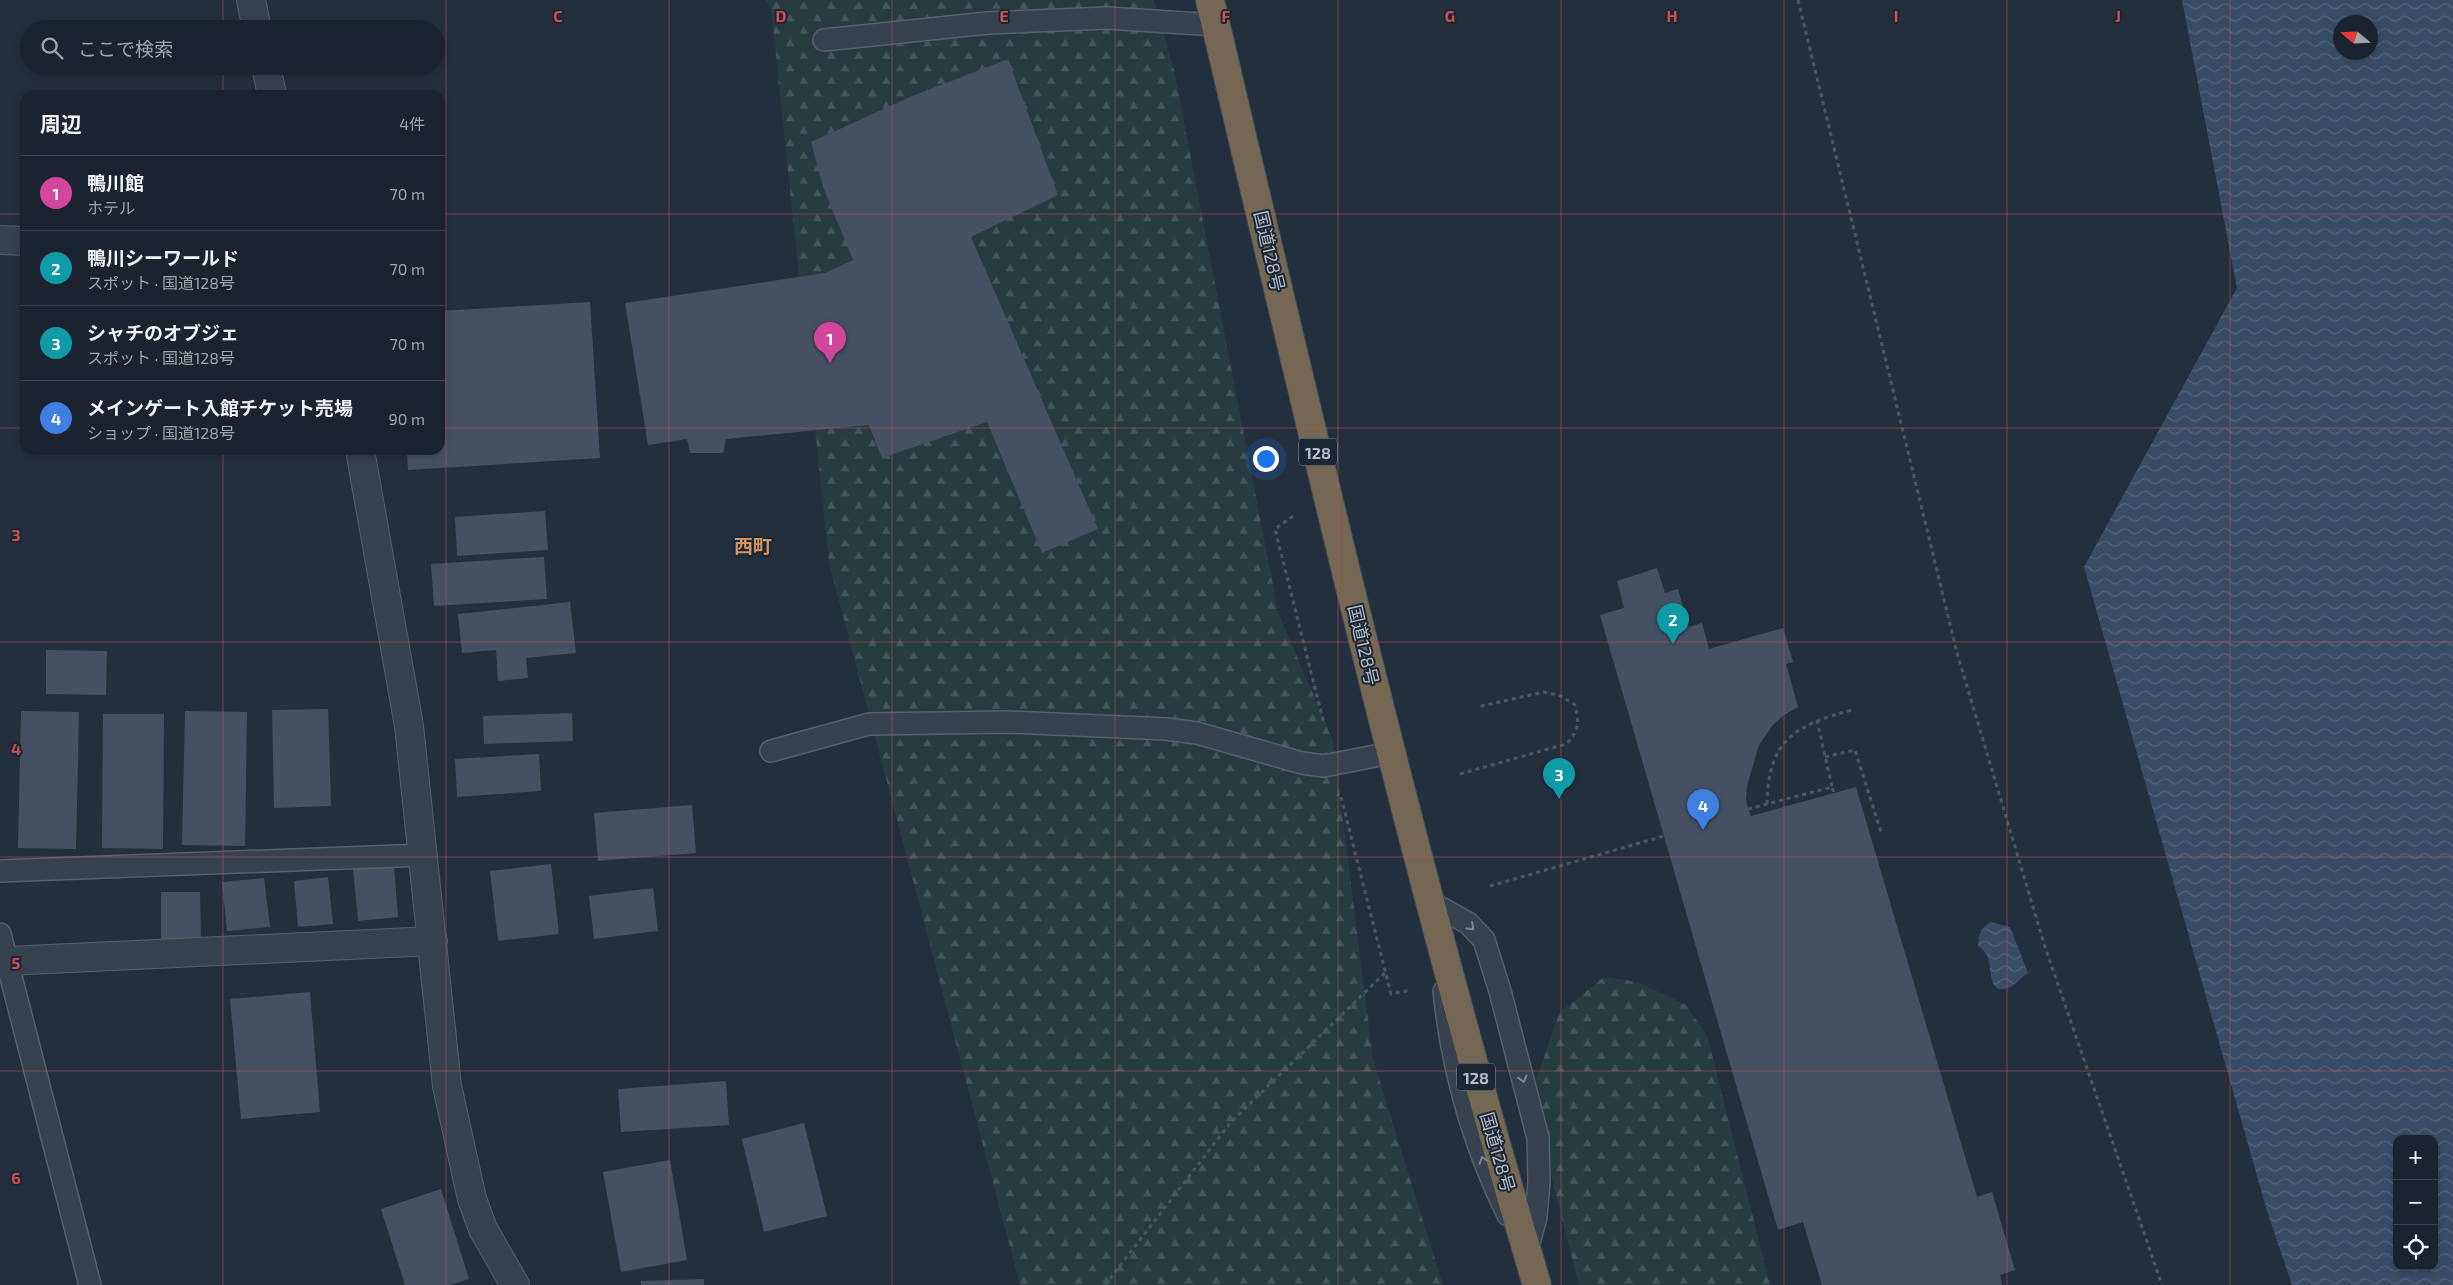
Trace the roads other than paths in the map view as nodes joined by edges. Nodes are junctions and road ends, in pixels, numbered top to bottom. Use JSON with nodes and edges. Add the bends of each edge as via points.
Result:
{"nodes":[{"id":1,"x":251,"y":0,"type":"edge"},
{"id":2,"x":1213,"y":12,"type":"edge"},
{"id":3,"x":255,"y":20,"type":"edge"},
{"id":4,"x":824,"y":40,"type":"dead end"},
{"id":5,"x":268,"y":75,"type":"edge"},
{"id":6,"x":271,"y":90,"type":"edge"},
{"id":7,"x":0,"y":240,"type":"edge"},
{"id":8,"x":20,"y":242,"type":"edge"},
{"id":9,"x":361,"y":455,"type":"edge"},
{"id":10,"x":770,"y":751,"type":"dead end"},
{"id":11,"x":1390,"y":753,"type":"junction"},
{"id":12,"x":424,"y":855,"type":"junction"},
{"id":13,"x":0,"y":871,"type":"edge"},
{"id":14,"x":1430,"y":902,"type":"junction"},
{"id":15,"x":0,"y":934,"type":"edge"},
{"id":16,"x":433,"y":941,"type":"junction"},
{"id":17,"x":6,"y":960,"type":"junction"},
{"id":18,"x":1527,"y":1250,"type":"junction"},
{"id":19,"x":90,"y":1285,"type":"edge"},
{"id":20,"x":516,"y":1285,"type":"edge"},
{"id":21,"x":1537,"y":1285,"type":"edge"}],
"edges":[{"from":1,"to":3,"type":"street"},
{"from":2,"to":4,"type":"lane","via":[[988,22]]},
{"from":2,"to":11,"type":"highway","name":"国道128号","number":"128"},
{"from":5,"to":6,"type":"street"},
{"from":7,"to":8,"type":"street"},
{"from":9,"to":12,"type":"street","via":[[409,726]]},
{"from":10,"to":11,"type":"lane","via":[[869,724],[1008,722],[1198,733],[1302,763],[1324,766]]},
{"from":11,"to":14,"type":"highway","name":"国道128号","number":"128"},
{"from":12,"to":13,"type":"lane"},
{"from":12,"to":16,"type":"street"},
{"from":14,"to":18,"type":"highway","name":"国道128号","number":"128"},
{"from":14,"to":18,"type":"lane","one_way":true,"via":[[1468,923],[1484,940],[1500,991],[1538,1138],[1540,1182],[1536,1217]]},
{"from":15,"to":17,"type":"lane"},
{"from":16,"to":17,"type":"street"},
{"from":16,"to":20,"type":"street","via":[[447,1086],[468,1181],[483,1229]]},
{"from":17,"to":19,"type":"lane"},
{"from":18,"to":21,"type":"highway","name":"国道128号","number":"128"}]}
